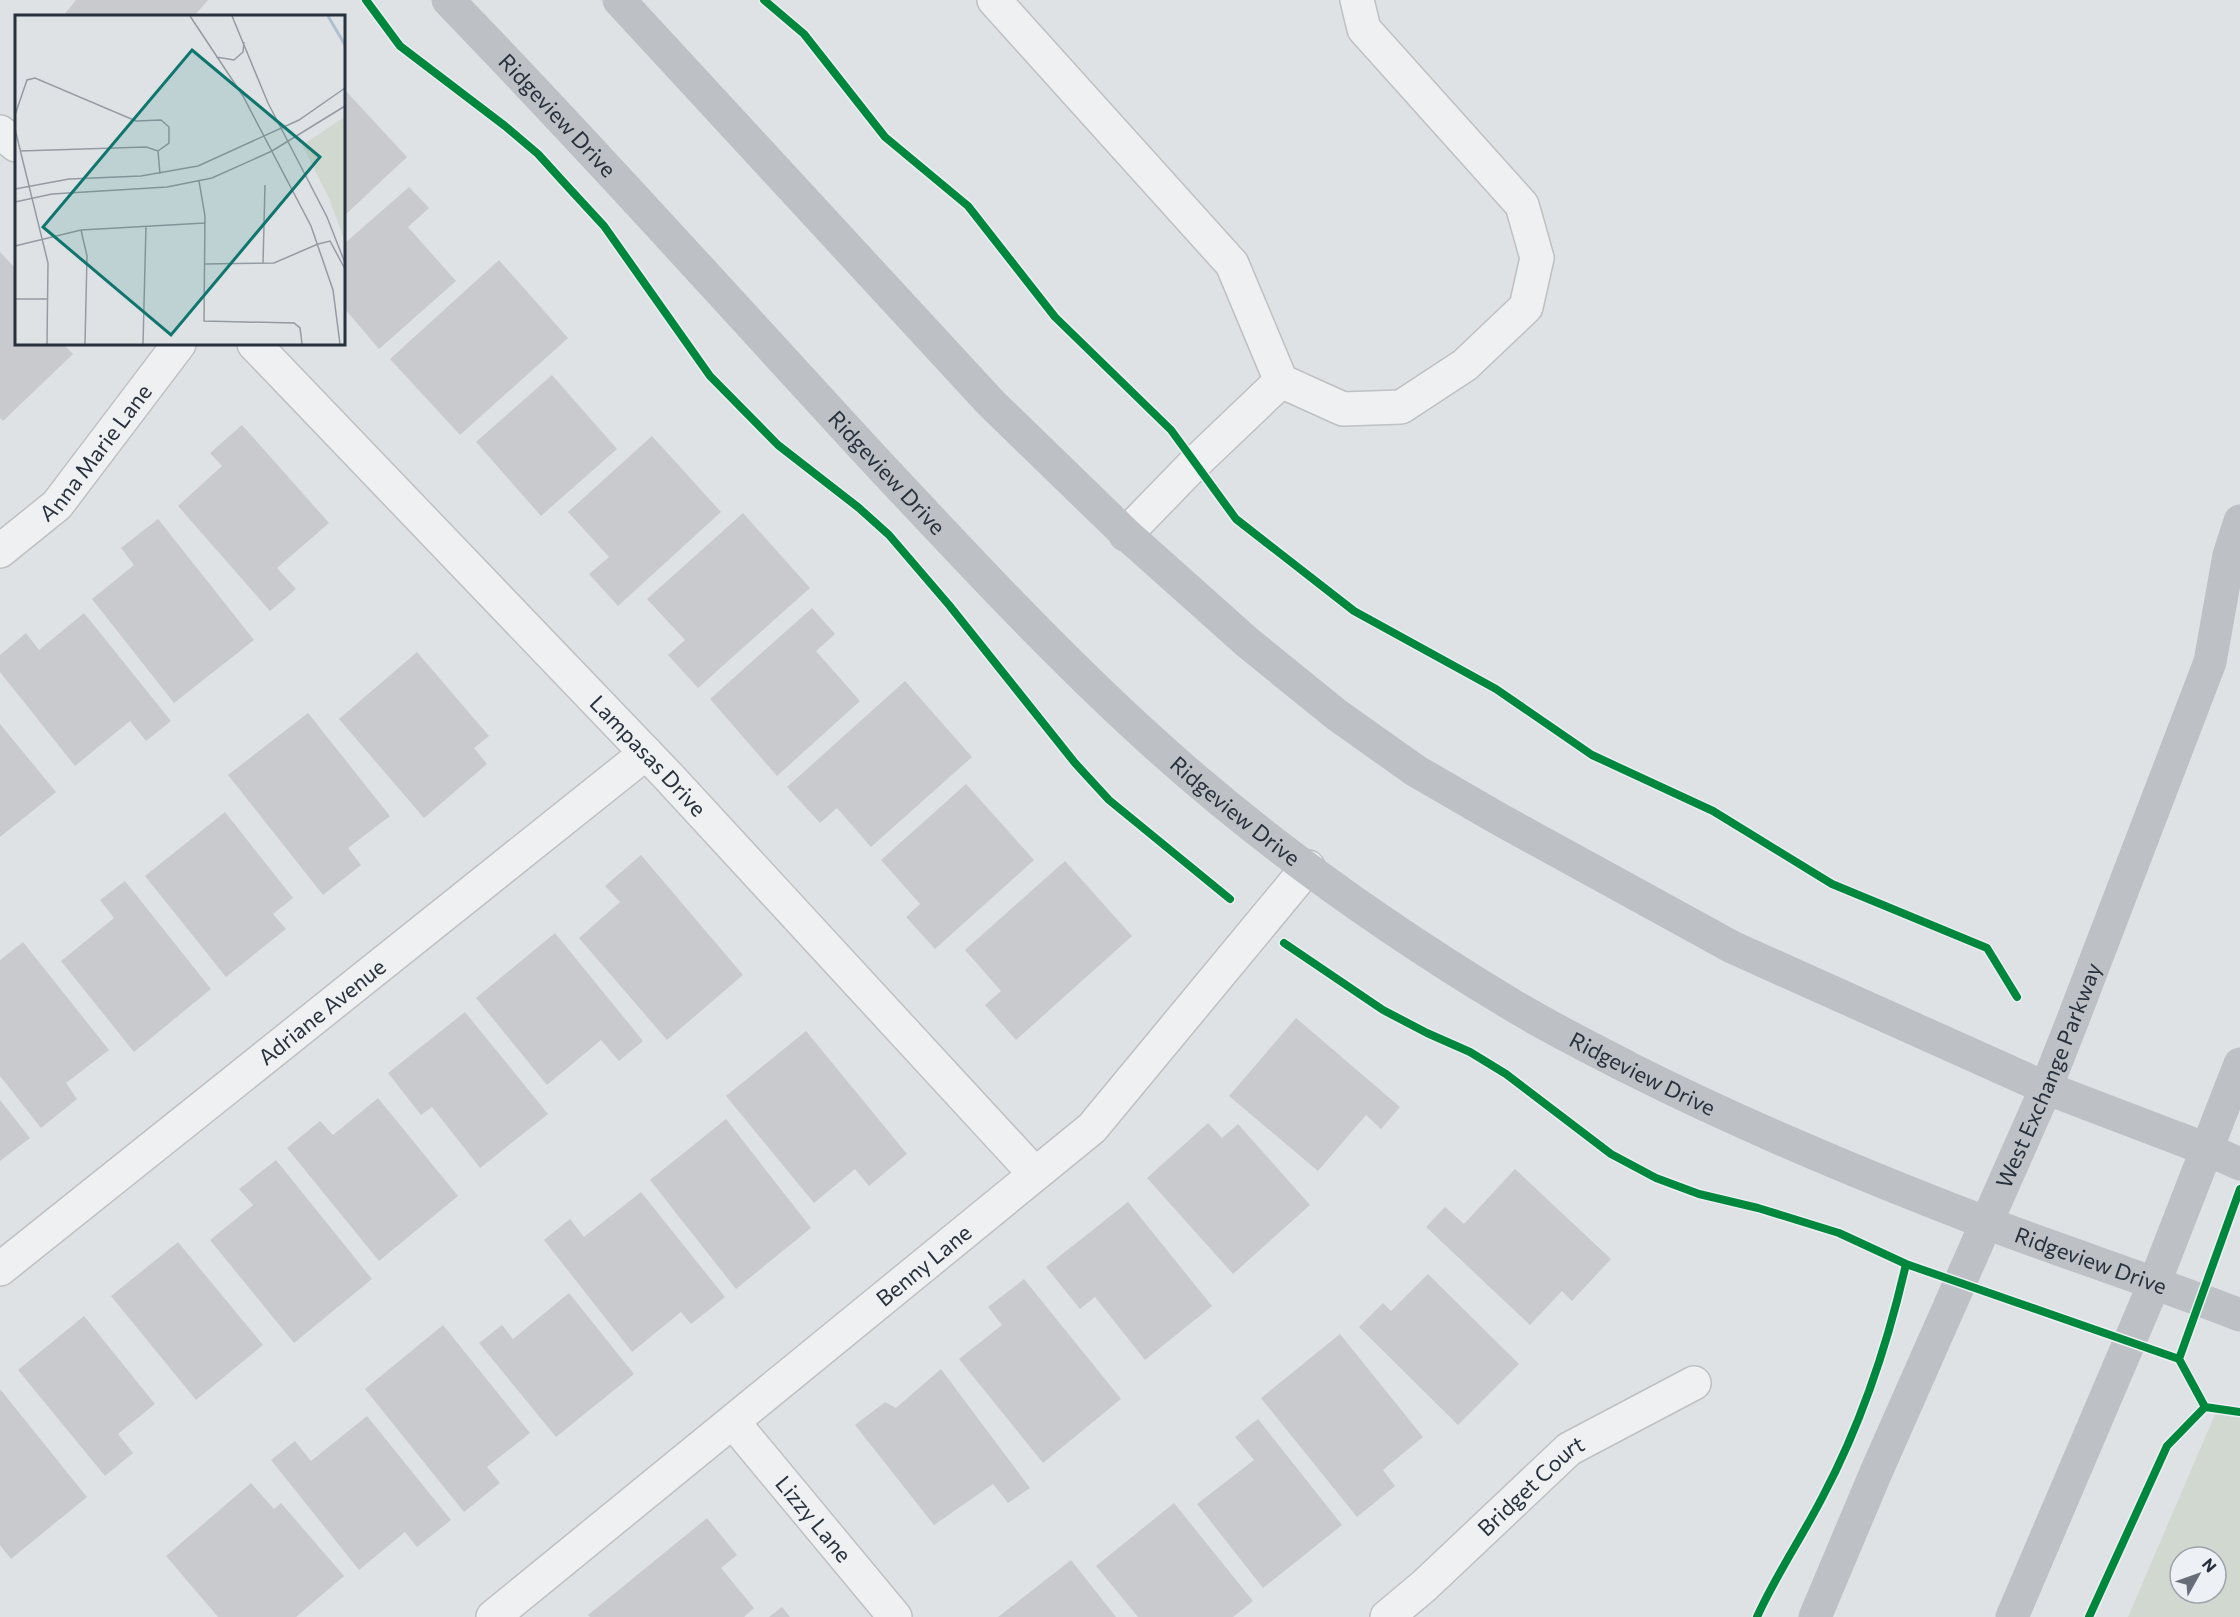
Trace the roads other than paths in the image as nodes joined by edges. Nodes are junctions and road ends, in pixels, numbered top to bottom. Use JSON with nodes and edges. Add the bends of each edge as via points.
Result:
{"nodes":[{"id":1,"x":448,"y":0,"type":"edge"},
{"id":2,"x":619,"y":0,"type":"edge"},
{"id":3,"x":994,"y":0,"type":"edge"},
{"id":4,"x":1357,"y":0,"type":"edge"},
{"id":5,"x":0,"y":132,"type":"edge"},
{"id":6,"x":15,"y":144,"type":"edge"},
{"id":7,"x":178,"y":345,"type":"edge"},
{"id":8,"x":255,"y":345,"type":"edge"},
{"id":9,"x":1281,"y":381,"type":"junction"},
{"id":10,"x":2240,"y":521,"type":"edge"},
{"id":11,"x":1126,"y":534,"type":"junction"},
{"id":12,"x":0,"y":551,"type":"edge"},
{"id":13,"x":646,"y":753,"type":"junction"},
{"id":14,"x":1308,"y":867,"type":"junction"},
{"id":15,"x":2240,"y":1064,"type":"edge"},
{"id":16,"x":2046,"y":1088,"type":"junction"},
{"id":17,"x":2206,"y":1149,"type":"junction"},
{"id":18,"x":2240,"y":1164,"type":"edge"},
{"id":19,"x":1035,"y":1174,"type":"junction"},
{"id":20,"x":1985,"y":1222,"type":"junction"},
{"id":21,"x":0,"y":1269,"type":"edge"},
{"id":22,"x":2156,"y":1282,"type":"junction"},
{"id":23,"x":2240,"y":1315,"type":"edge"},
{"id":24,"x":1694,"y":1383,"type":"dead end"},
{"id":25,"x":733,"y":1422,"type":"junction"},
{"id":26,"x":494,"y":1617,"type":"edge"},
{"id":27,"x":895,"y":1617,"type":"edge"},
{"id":28,"x":1387,"y":1617,"type":"edge"},
{"id":29,"x":1815,"y":1617,"type":"edge"},
{"id":30,"x":2012,"y":1617,"type":"edge"}],
"edges":[{"from":1,"to":14,"type":"main road","name":"Ridgeview Drive","via":[[1067,663],[1233,810]]},
{"from":2,"to":11,"type":"main road","via":[[991,403]]},
{"from":3,"to":9,"type":"street","via":[[1232,264]]},
{"from":4,"to":9,"type":"street","via":[[1364,29],[1522,205],[1537,258],[1526,307],[1465,365],[1401,407],[1343,409]]},
{"from":5,"to":6,"type":"street"},
{"from":7,"to":12,"type":"street","name":"Anna Marie Lane","via":[[57,505]]},
{"from":8,"to":13,"type":"street","name":"Lampasas Drive"},
{"from":9,"to":11,"type":"street"},
{"from":10,"to":16,"type":"main road","name":"West Exchange Parkway","via":[[2229,555],[2210,662]]},
{"from":11,"to":16,"type":"main road","via":[[1256,649],[1337,715],[1416,771],[1732,947]]},
{"from":13,"to":19,"type":"street","name":"Lampasas Drive"},
{"from":13,"to":21,"type":"street","name":"Adriane Avenue"},
{"from":14,"to":19,"type":"street","name":"Benny Lane","via":[[1092,1128]]},
{"from":14,"to":20,"type":"main road","name":"Ridgeview Drive","via":[[1414,942],[1560,1033],[1768,1133]]},
{"from":15,"to":17,"type":"main road"},
{"from":16,"to":17,"type":"main road"},
{"from":16,"to":20,"type":"main road","name":"West Exchange Parkway"},
{"from":17,"to":18,"type":"main road"},
{"from":17,"to":22,"type":"main road"},
{"from":19,"to":25,"type":"street","name":"Benny Lane"},
{"from":20,"to":22,"type":"main road","name":"Ridgeview Drive"},
{"from":20,"to":29,"type":"main road","name":"West Exchange Parkway"},
{"from":22,"to":23,"type":"main road","name":"Ridgeview Drive"},
{"from":22,"to":30,"type":"main road"},
{"from":24,"to":28,"type":"street","name":"Bridget Court","via":[[1569,1449],[1424,1587]]},
{"from":25,"to":26,"type":"street","name":"Benny Lane"},
{"from":25,"to":27,"type":"street","name":"Lizzy Lane"}]}
